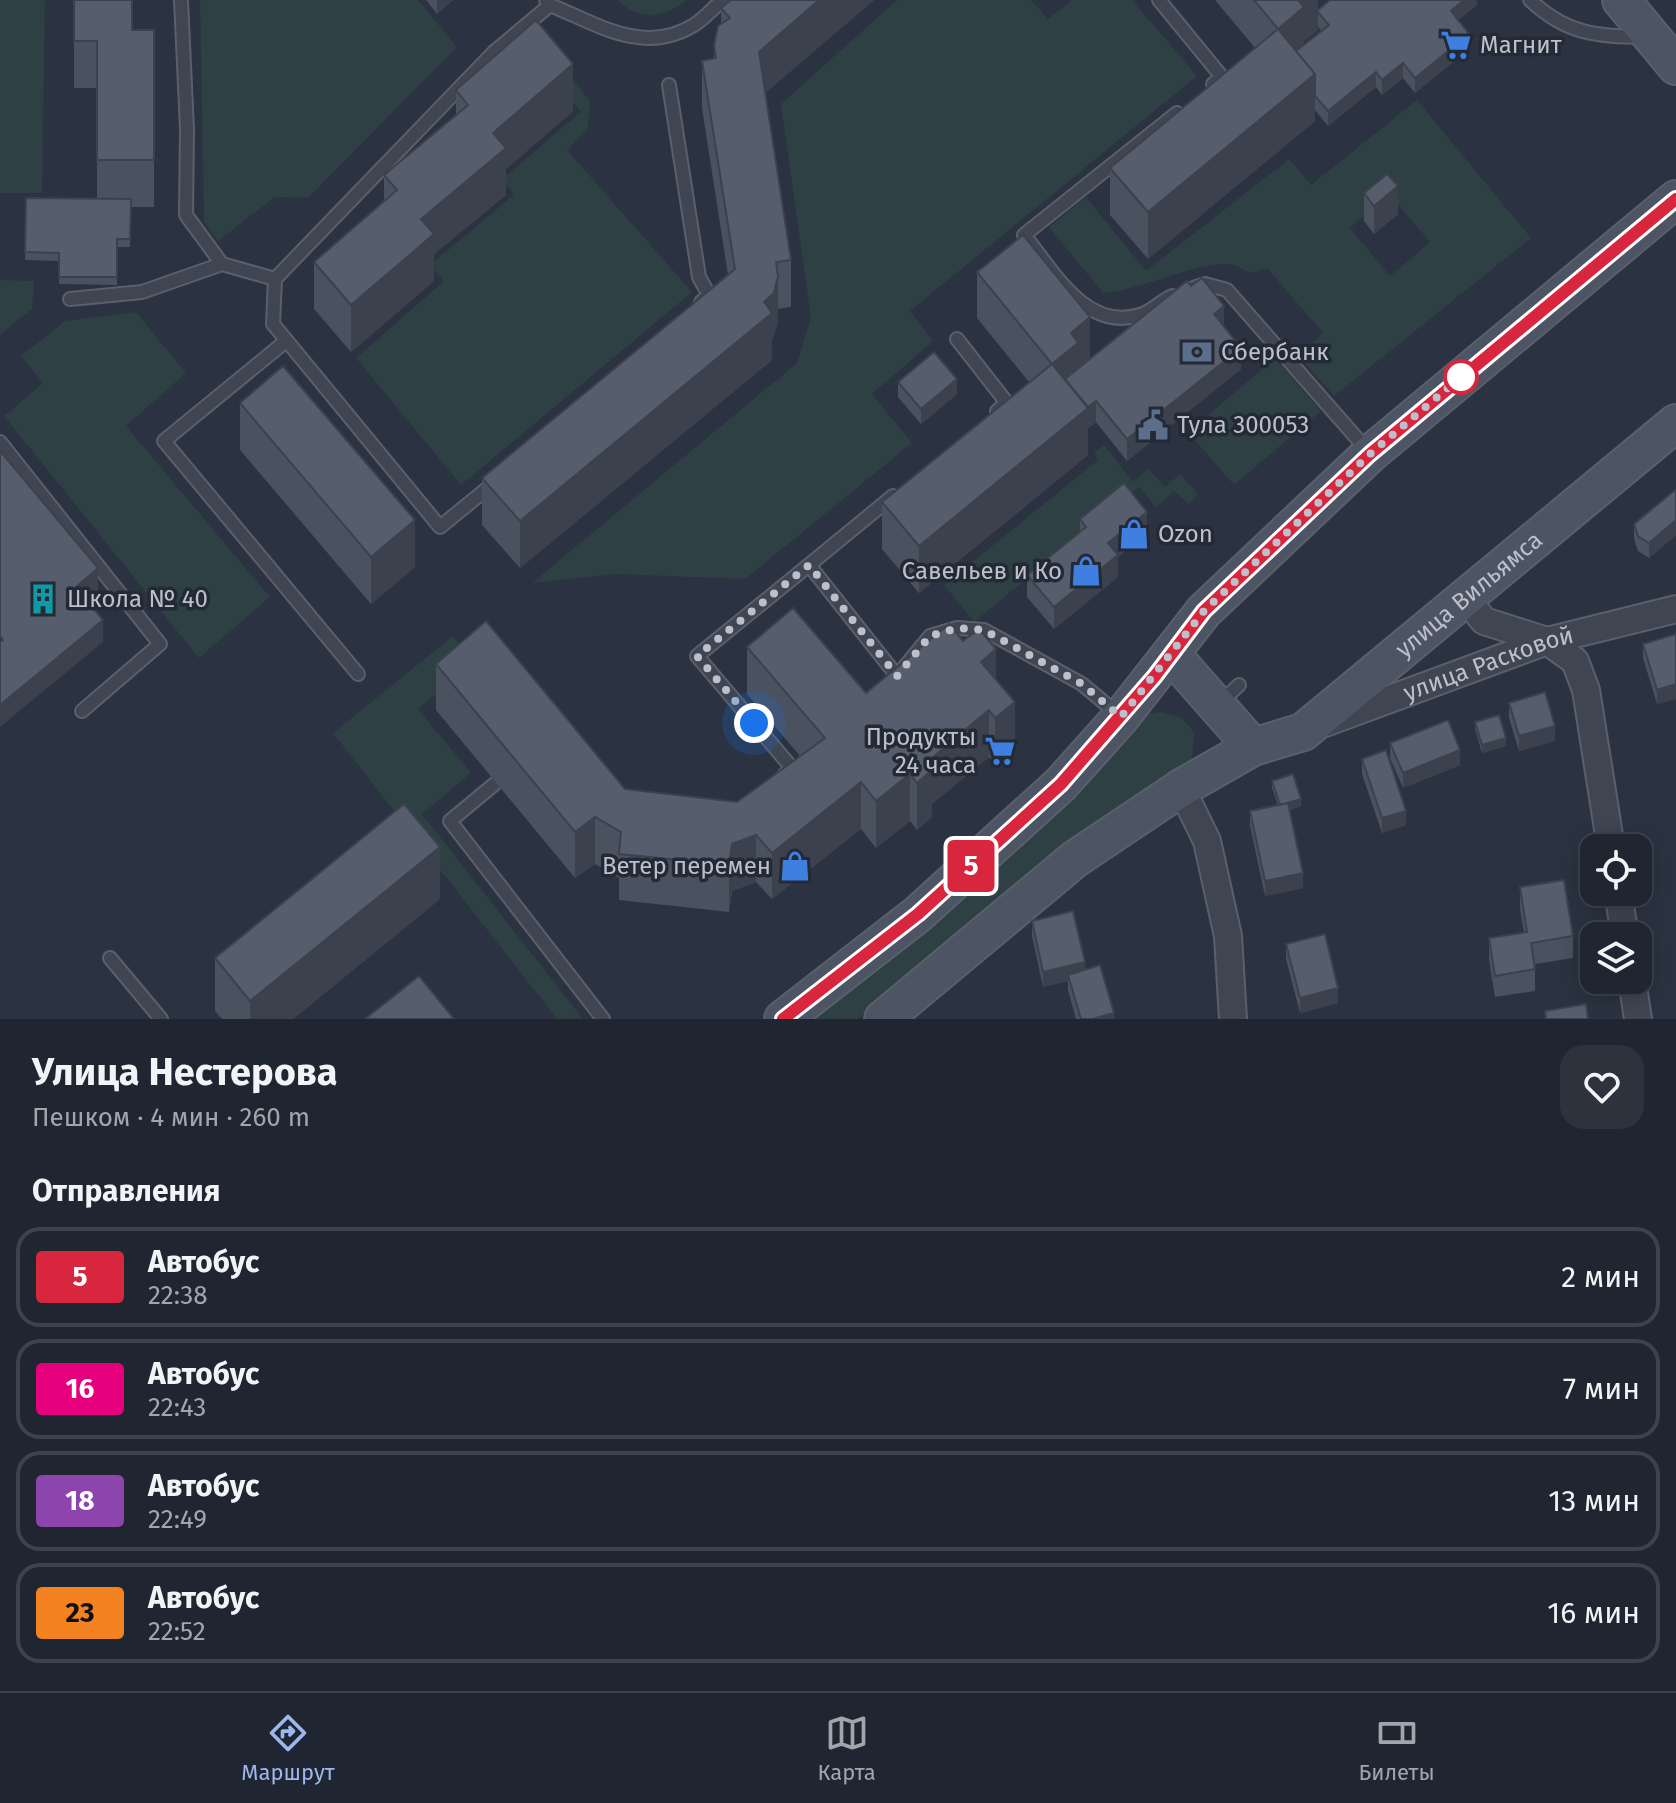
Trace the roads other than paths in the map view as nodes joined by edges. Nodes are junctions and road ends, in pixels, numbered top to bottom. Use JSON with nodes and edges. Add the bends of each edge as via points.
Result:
{"nodes":[{"id":1,"x":181,"y":0,"type":"edge"},
{"id":2,"x":723,"y":0,"type":"edge"},
{"id":3,"x":1159,"y":0,"type":"edge"},
{"id":4,"x":1530,"y":0,"type":"edge"},
{"id":5,"x":1621,"y":0,"type":"edge"},
{"id":6,"x":548,"y":2,"type":"edge"},
{"id":7,"x":1652,"y":37,"type":"junction"},
{"id":8,"x":1676,"y":66,"type":"edge"},
{"id":9,"x":669,"y":85,"type":"dead end"},
{"id":10,"x":1197,"y":97,"type":"edge"},
{"id":11,"x":1185,"y":107,"type":"edge"},
{"id":12,"x":1676,"y":199,"type":"edge"},
{"id":13,"x":222,"y":264,"type":"junction"},
{"id":14,"x":275,"y":279,"type":"junction"},
{"id":15,"x":70,"y":299,"type":"dead end"},
{"id":16,"x":686,"y":316,"type":"edge"},
{"id":17,"x":957,"y":339,"type":"dead end"},
{"id":18,"x":286,"y":341,"type":"junction"},
{"id":19,"x":982,"y":423,"type":"edge"},
{"id":20,"x":1676,"y":423,"type":"edge"},
{"id":21,"x":0,"y":442,"type":"edge"},
{"id":22,"x":1370,"y":454,"type":"junction"},
{"id":23,"x":509,"y":471,"type":"edge"},
{"id":24,"x":908,"y":484,"type":"edge"},
{"id":25,"x":809,"y":565,"type":"junction"},
{"id":26,"x":1465,"y":598,"type":"junction"},
{"id":27,"x":1676,"y":609,"type":"edge"},
{"id":28,"x":1547,"y":641,"type":"junction"},
{"id":29,"x":1172,"y":655,"type":"junction"},
{"id":30,"x":358,"y":674,"type":"dead end"},
{"id":31,"x":82,"y":711,"type":"dead end"},
{"id":32,"x":1121,"y":717,"type":"junction"},
{"id":33,"x":1303,"y":732,"type":"junction"},
{"id":34,"x":1253,"y":747,"type":"junction"},
{"id":35,"x":497,"y":782,"type":"edge"},
{"id":36,"x":771,"y":787,"type":"edge"},
{"id":37,"x":1181,"y":788,"type":"junction"},
{"id":38,"x":1609,"y":834,"type":"edge"},
{"id":39,"x":110,"y":958,"type":"dead end"},
{"id":40,"x":1634,"y":994,"type":"edge"},
{"id":41,"x":161,"y":1019,"type":"edge"},
{"id":42,"x":603,"y":1019,"type":"edge"},
{"id":43,"x":783,"y":1019,"type":"edge"},
{"id":44,"x":883,"y":1019,"type":"edge"},
{"id":45,"x":1233,"y":1019,"type":"edge"},
{"id":46,"x":1638,"y":1019,"type":"edge"}],
"edges":[{"from":1,"to":13,"type":"lane","via":[[186,215]]},
{"from":2,"to":6,"type":"lane","via":[[694,25],[660,39],[636,39]]},
{"from":3,"to":10,"type":"lane","via":[[1222,77]]},
{"from":4,"to":7,"type":"lane","via":[[1562,24],[1594,36]]},
{"from":5,"to":7,"type":"street"},
{"from":6,"to":14,"type":"lane"},
{"from":7,"to":8,"type":"street"},
{"from":9,"to":16,"type":"lane","via":[[699,277],[709,295]]},
{"from":11,"to":22,"type":"lane","via":[[1024,235],[1080,303],[1098,315],[1142,315],[1205,284],[1227,290]]},
{"from":12,"to":22,"type":"street"},
{"from":13,"to":14,"type":"lane"},
{"from":13,"to":15,"type":"lane","via":[[142,292]]},
{"from":14,"to":18,"type":"lane","via":[[273,324]]},
{"from":17,"to":19,"type":"lane","via":[[1007,403]]},
{"from":18,"to":23,"type":"lane","via":[[440,527]]},
{"from":18,"to":30,"type":"lane","via":[[164,441]]},
{"from":20,"to":26,"type":"street","name":"улица Вильямса"},
{"from":21,"to":31,"type":"lane","via":[[160,644]]},
{"from":22,"to":29,"type":"street","via":[[1204,611]]},
{"from":24,"to":25,"type":"lane"},
{"from":25,"to":32,"type":"lane","via":[[897,676],[930,636],[957,628],[984,630],[1082,684]]},
{"from":25,"to":36,"type":"lane","via":[[697,656],[792,768]]},
{"from":26,"to":28,"type":"street","via":[[1484,621]]},
{"from":26,"to":33,"type":"street","name":"улица Вильямса"},
{"from":27,"to":28,"type":"street","name":"улица Расковой"},
{"from":28,"to":33,"type":"street","name":"улица Расковой"},
{"from":28,"to":38,"type":"street","via":[[1575,661],[1586,690]]},
{"from":29,"to":32,"type":"street"},
{"from":29,"to":34,"type":"street","via":[[1228,695]]},
{"from":32,"to":43,"type":"street","via":[[1061,784],[918,914]]},
{"from":33,"to":34,"type":"street","name":"улица Вильямса"},
{"from":34,"to":37,"type":"street","name":"улица Вильямса"},
{"from":35,"to":42,"type":"lane","via":[[450,821]]},
{"from":37,"to":44,"type":"street","name":"улица Вильямса","via":[[1075,859]]},
{"from":37,"to":45,"type":"street","via":[[1207,841],[1228,936]]},
{"from":39,"to":41,"type":"lane"},
{"from":40,"to":46,"type":"street"}]}
